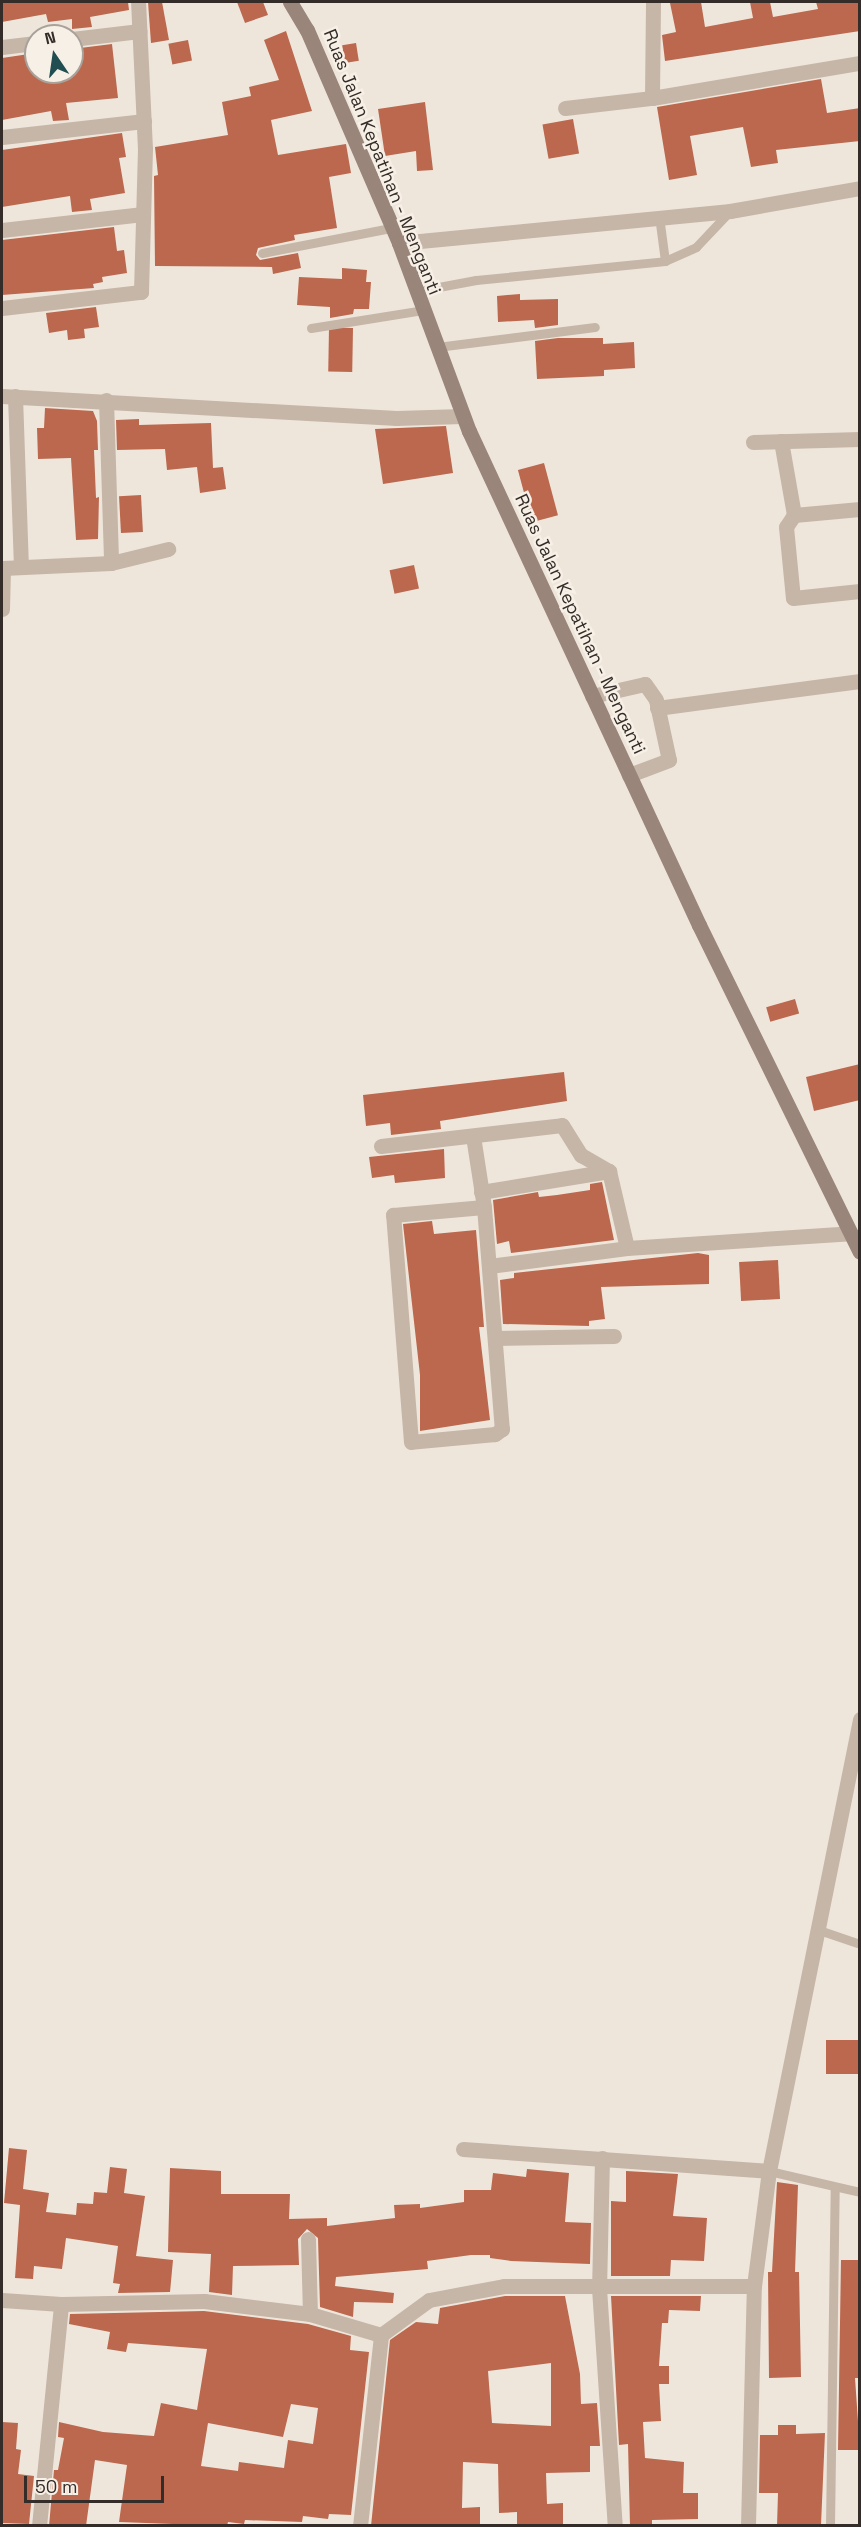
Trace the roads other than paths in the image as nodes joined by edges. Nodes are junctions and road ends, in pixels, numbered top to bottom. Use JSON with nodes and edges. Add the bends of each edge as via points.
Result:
{"nodes":[{"id":1,"x":138,"y":2,"type":"edge"},
{"id":2,"x":290,"y":2,"type":"edge"},
{"id":3,"x":654,"y":2,"type":"edge"},
{"id":4,"x":140,"y":31,"type":"junction"},
{"id":5,"x":84,"y":38,"type":"edge"},
{"id":6,"x":24,"y":44,"type":"edge"},
{"id":7,"x":2,"y":47,"type":"edge"},
{"id":8,"x":860,"y":63,"type":"edge"},
{"id":9,"x":652,"y":98,"type":"junction"},
{"id":10,"x":565,"y":108,"type":"dead end"},
{"id":11,"x":144,"y":121,"type":"junction"},
{"id":12,"x":2,"y":137,"type":"edge"},
{"id":13,"x":860,"y":188,"type":"edge"},
{"id":14,"x":730,"y":211,"type":"junction"},
{"id":15,"x":143,"y":214,"type":"junction"},
{"id":16,"x":659,"y":216,"type":"junction"},
{"id":17,"x":392,"y":228,"type":"junction"},
{"id":18,"x":2,"y":230,"type":"edge"},
{"id":19,"x":399,"y":243,"type":"junction"},
{"id":20,"x":262,"y":253,"type":"dead end"},
{"id":21,"x":665,"y":261,"type":"junction"},
{"id":22,"x":417,"y":291,"type":"junction"},
{"id":23,"x":2,"y":308,"type":"edge"},
{"id":24,"x":423,"y":310,"type":"junction"},
{"id":25,"x":595,"y":327,"type":"dead end"},
{"id":26,"x":311,"y":328,"type":"dead end"},
{"id":27,"x":437,"y":347,"type":"junction"},
{"id":28,"x":8,"y":396,"type":"edge"},
{"id":29,"x":106,"y":400,"type":"junction"},
{"id":30,"x":463,"y":416,"type":"junction"},
{"id":31,"x":860,"y":439,"type":"edge"},
{"id":32,"x":781,"y":441,"type":"junction"},
{"id":33,"x":753,"y":442,"type":"dead end"},
{"id":34,"x":860,"y":509,"type":"edge"},
{"id":35,"x":794,"y":515,"type":"junction"},
{"id":36,"x":168,"y":549,"type":"dead end"},
{"id":37,"x":111,"y":563,"type":"junction"},
{"id":38,"x":21,"y":566,"type":"junction"},
{"id":39,"x":2,"y":568,"type":"edge"},
{"id":40,"x":860,"y":591,"type":"edge"},
{"id":41,"x":2,"y":609,"type":"edge"},
{"id":42,"x":860,"y":681,"type":"edge"},
{"id":43,"x":592,"y":696,"type":"junction"},
{"id":44,"x":657,"y":708,"type":"junction"},
{"id":45,"x":629,"y":775,"type":"junction"},
{"id":46,"x":473,"y":1136,"type":"junction"},
{"id":47,"x":381,"y":1146,"type":"dead end"},
{"id":48,"x":609,"y":1171,"type":"junction"},
{"id":49,"x":481,"y":1191,"type":"junction"},
{"id":50,"x":484,"y":1207,"type":"junction"},
{"id":51,"x":850,"y":1233,"type":"junction"},
{"id":52,"x":627,"y":1248,"type":"junction"},
{"id":53,"x":860,"y":1252,"type":"edge"},
{"id":54,"x":489,"y":1266,"type":"junction"},
{"id":55,"x":614,"y":1336,"type":"dead end"},
{"id":56,"x":495,"y":1338,"type":"junction"},
{"id":57,"x":860,"y":1719,"type":"edge"},
{"id":58,"x":816,"y":1929,"type":"junction"},
{"id":59,"x":860,"y":1944,"type":"edge"},
{"id":60,"x":463,"y":2149,"type":"dead end"},
{"id":61,"x":602,"y":2158,"type":"junction"},
{"id":62,"x":769,"y":2171,"type":"junction"},
{"id":63,"x":835,"y":2187,"type":"junction"},
{"id":64,"x":860,"y":2192,"type":"edge"},
{"id":65,"x":308,"y":2239,"type":"dead end"},
{"id":66,"x":754,"y":2286,"type":"junction"},
{"id":67,"x":599,"y":2288,"type":"junction"},
{"id":68,"x":2,"y":2300,"type":"edge"},
{"id":69,"x":61,"y":2304,"type":"junction"},
{"id":70,"x":310,"y":2314,"type":"junction"},
{"id":71,"x":381,"y":2335,"type":"junction"},
{"id":72,"x":39,"y":2526,"type":"edge"},
{"id":73,"x":360,"y":2526,"type":"edge"},
{"id":74,"x":615,"y":2526,"type":"edge"},
{"id":75,"x":748,"y":2526,"type":"edge"},
{"id":76,"x":830,"y":2526,"type":"edge"}],
"edges":[{"from":1,"to":4,"type":"street"},
{"from":2,"to":17,"type":"main road","name":"Ruas Jalan Kepatihan - Menganti","via":[[307,30]]},
{"from":3,"to":9,"type":"street"},
{"from":4,"to":5,"type":"street"},
{"from":4,"to":11,"type":"street"},
{"from":6,"to":7,"type":"street"},
{"from":8,"to":9,"type":"street"},
{"from":9,"to":10,"type":"street"},
{"from":11,"to":12,"type":"street"},
{"from":11,"to":15,"type":"street"},
{"from":13,"to":14,"type":"street"},
{"from":14,"to":16,"type":"street"},
{"from":14,"to":21,"type":"lane","via":[[696,247]]},
{"from":15,"to":18,"type":"street"},
{"from":15,"to":23,"type":"street","via":[[141,292]]},
{"from":16,"to":19,"type":"street"},
{"from":16,"to":21,"type":"lane"},
{"from":17,"to":19,"type":"main road","name":"Ruas Jalan Kepatihan - Menganti"},
{"from":17,"to":20,"type":"lane"},
{"from":19,"to":22,"type":"main road","name":"Ruas Jalan Kepatihan - Menganti"},
{"from":21,"to":22,"type":"lane","via":[[476,280]]},
{"from":22,"to":24,"type":"main road","name":"Ruas Jalan Kepatihan - Menganti"},
{"from":24,"to":26,"type":"lane"},
{"from":24,"to":27,"type":"main road","name":"Ruas Jalan Kepatihan - Menganti"},
{"from":25,"to":27,"type":"lane"},
{"from":27,"to":30,"type":"main road","name":"Ruas Jalan Kepatihan - Menganti"},
{"from":28,"to":29,"type":"street"},
{"from":28,"to":38,"type":"street"},
{"from":29,"to":30,"type":"street","via":[[396,418]]},
{"from":29,"to":37,"type":"street"},
{"from":30,"to":43,"type":"main road","name":"Ruas Jalan Kepatihan - Menganti"},
{"from":31,"to":32,"type":"street"},
{"from":32,"to":33,"type":"street"},
{"from":32,"to":35,"type":"street"},
{"from":34,"to":35,"type":"street"},
{"from":35,"to":40,"type":"street","via":[[786,527],[793,598]]},
{"from":36,"to":37,"type":"street"},
{"from":37,"to":38,"type":"street"},
{"from":38,"to":39,"type":"street"},
{"from":39,"to":41,"type":"street"},
{"from":42,"to":44,"type":"street"},
{"from":43,"to":44,"type":"street","via":[[645,684]]},
{"from":43,"to":45,"type":"main road","name":"Ruas Jalan Kepatihan - Menganti"},
{"from":44,"to":45,"type":"street","via":[[669,760]]},
{"from":45,"to":51,"type":"main road","name":"Ruas Jalan Kepatihan - Menganti"},
{"from":46,"to":47,"type":"street"},
{"from":46,"to":48,"type":"street","via":[[562,1125],[581,1155]]},
{"from":46,"to":49,"type":"street"},
{"from":48,"to":49,"type":"street"},
{"from":48,"to":52,"type":"street"},
{"from":49,"to":50,"type":"street"},
{"from":50,"to":54,"type":"street"},
{"from":50,"to":56,"type":"street","via":[[393,1215],[411,1442],[500,1433]]},
{"from":51,"to":52,"type":"street"},
{"from":51,"to":53,"type":"main road","name":"Ruas Jalan Kepatihan - Menganti"},
{"from":52,"to":54,"type":"street"},
{"from":54,"to":56,"type":"street"},
{"from":55,"to":56,"type":"street"},
{"from":57,"to":58,"type":"street"},
{"from":58,"to":59,"type":"lane"},
{"from":58,"to":62,"type":"street"},
{"from":60,"to":61,"type":"street"},
{"from":61,"to":62,"type":"street"},
{"from":61,"to":67,"type":"street"},
{"from":62,"to":63,"type":"lane"},
{"from":62,"to":66,"type":"street"},
{"from":63,"to":64,"type":"lane"},
{"from":63,"to":76,"type":"lane"},
{"from":65,"to":70,"type":"street"},
{"from":66,"to":67,"type":"street"},
{"from":66,"to":75,"type":"street"},
{"from":67,"to":71,"type":"street","via":[[504,2286],[429,2300]]},
{"from":67,"to":74,"type":"street"},
{"from":68,"to":69,"type":"street"},
{"from":69,"to":70,"type":"street","via":[[204,2301]]},
{"from":69,"to":72,"type":"street"},
{"from":70,"to":71,"type":"street"},
{"from":71,"to":73,"type":"street"}]}
